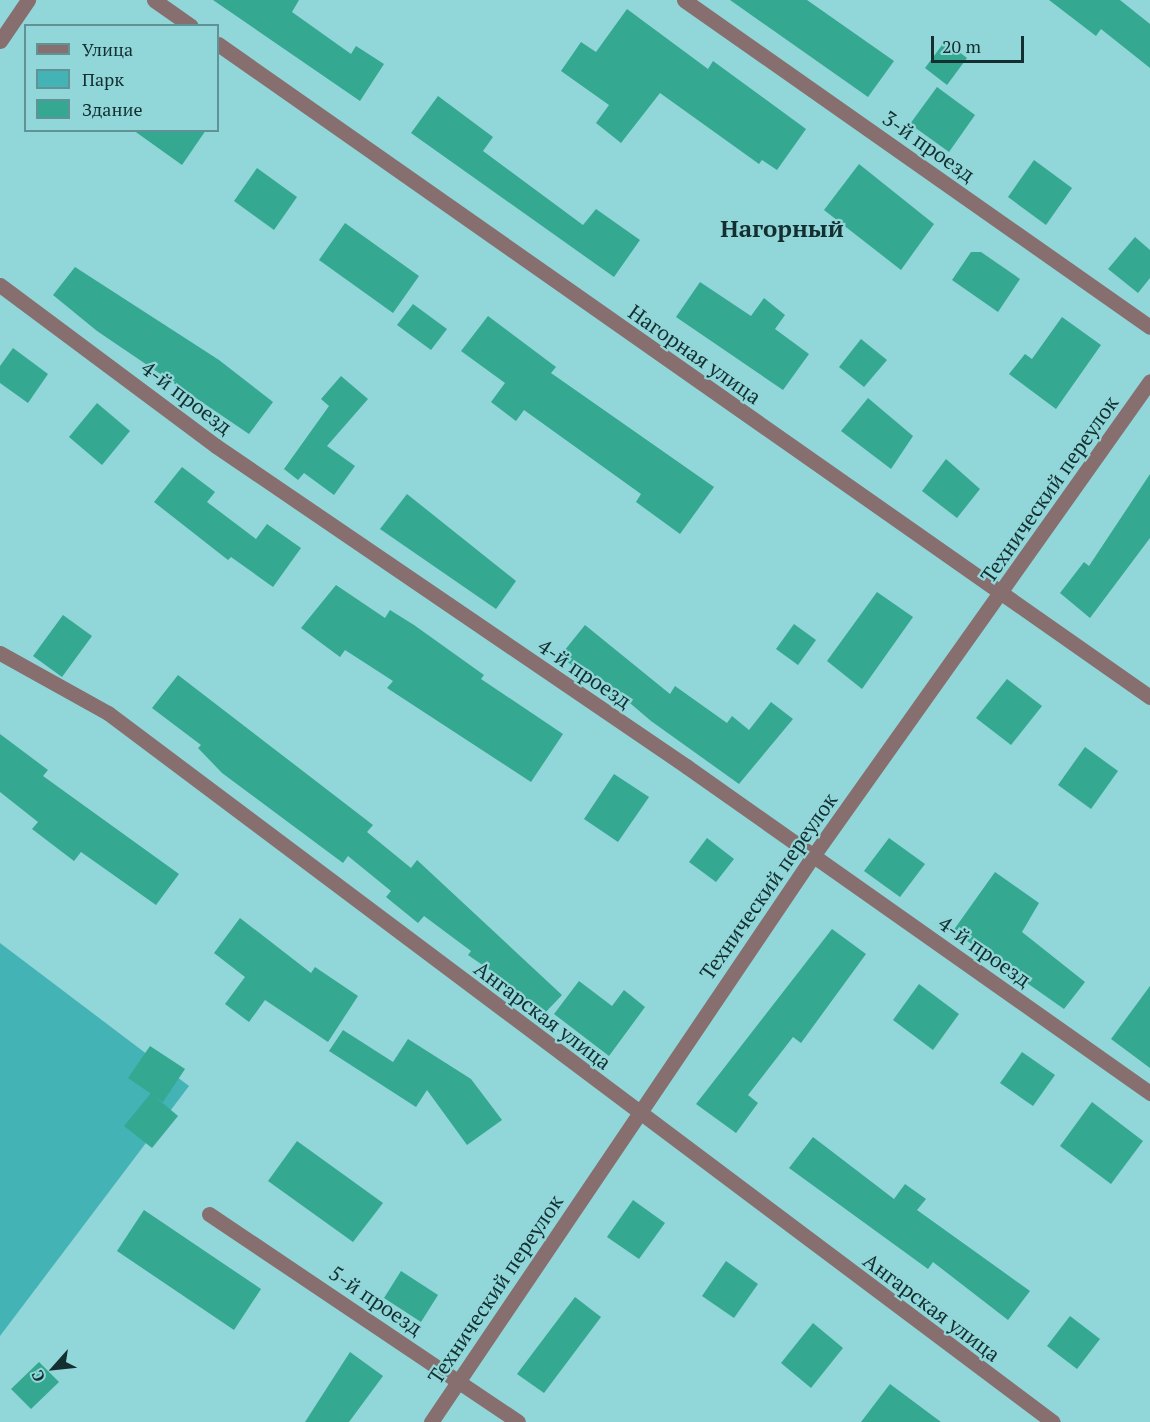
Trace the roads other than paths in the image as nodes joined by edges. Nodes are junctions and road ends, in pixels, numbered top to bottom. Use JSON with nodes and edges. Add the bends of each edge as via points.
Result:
{"nodes":[{"id":1,"x":28,"y":0,"type":"edge"},
{"id":2,"x":154,"y":0,"type":"edge"},
{"id":3,"x":684,"y":0,"type":"edge"},
{"id":4,"x":188,"y":24,"type":"edge"},
{"id":5,"x":0,"y":41,"type":"edge"},
{"id":6,"x":219,"y":45,"type":"edge"},
{"id":7,"x":0,"y":285,"type":"edge"},
{"id":8,"x":1150,"y":327,"type":"edge"},
{"id":9,"x":1150,"y":381,"type":"edge"},
{"id":10,"x":1001,"y":595,"type":"junction"},
{"id":11,"x":0,"y":654,"type":"edge"},
{"id":12,"x":1150,"y":697,"type":"edge"},
{"id":13,"x":813,"y":856,"type":"junction"},
{"id":14,"x":1150,"y":1093,"type":"edge"},
{"id":15,"x":637,"y":1113,"type":"junction"},
{"id":16,"x":209,"y":1214,"type":"dead end"},
{"id":17,"x":460,"y":1382,"type":"junction"},
{"id":18,"x":430,"y":1422,"type":"edge"},
{"id":19,"x":518,"y":1422,"type":"edge"},
{"id":20,"x":1053,"y":1422,"type":"edge"}],
"edges":[{"from":1,"to":5,"type":"street"},
{"from":2,"to":4,"type":"street"},
{"from":3,"to":8,"type":"street","name":"3-й проезд"},
{"from":6,"to":10,"type":"street","name":"Нагорная улица"},
{"from":7,"to":13,"type":"street","name":"4-й проезд","via":[[216,446]]},
{"from":9,"to":10,"type":"street","name":"Технический переулок"},
{"from":10,"to":12,"type":"street","name":"Нагорная улица"},
{"from":10,"to":13,"type":"street","name":"Технический переулок"},
{"from":11,"to":15,"type":"street","name":"Ангарская улица","via":[[108,713]]},
{"from":13,"to":14,"type":"street","name":"4-й проезд"},
{"from":13,"to":15,"type":"street","name":"Технический переулок"},
{"from":15,"to":17,"type":"street","name":"Технический переулок"},
{"from":15,"to":20,"type":"street","name":"Ангарская улица"},
{"from":16,"to":17,"type":"street","name":"5-й проезд"},
{"from":17,"to":18,"type":"street","name":"Технический переулок"},
{"from":17,"to":19,"type":"street","name":"5-й проезд"}]}
